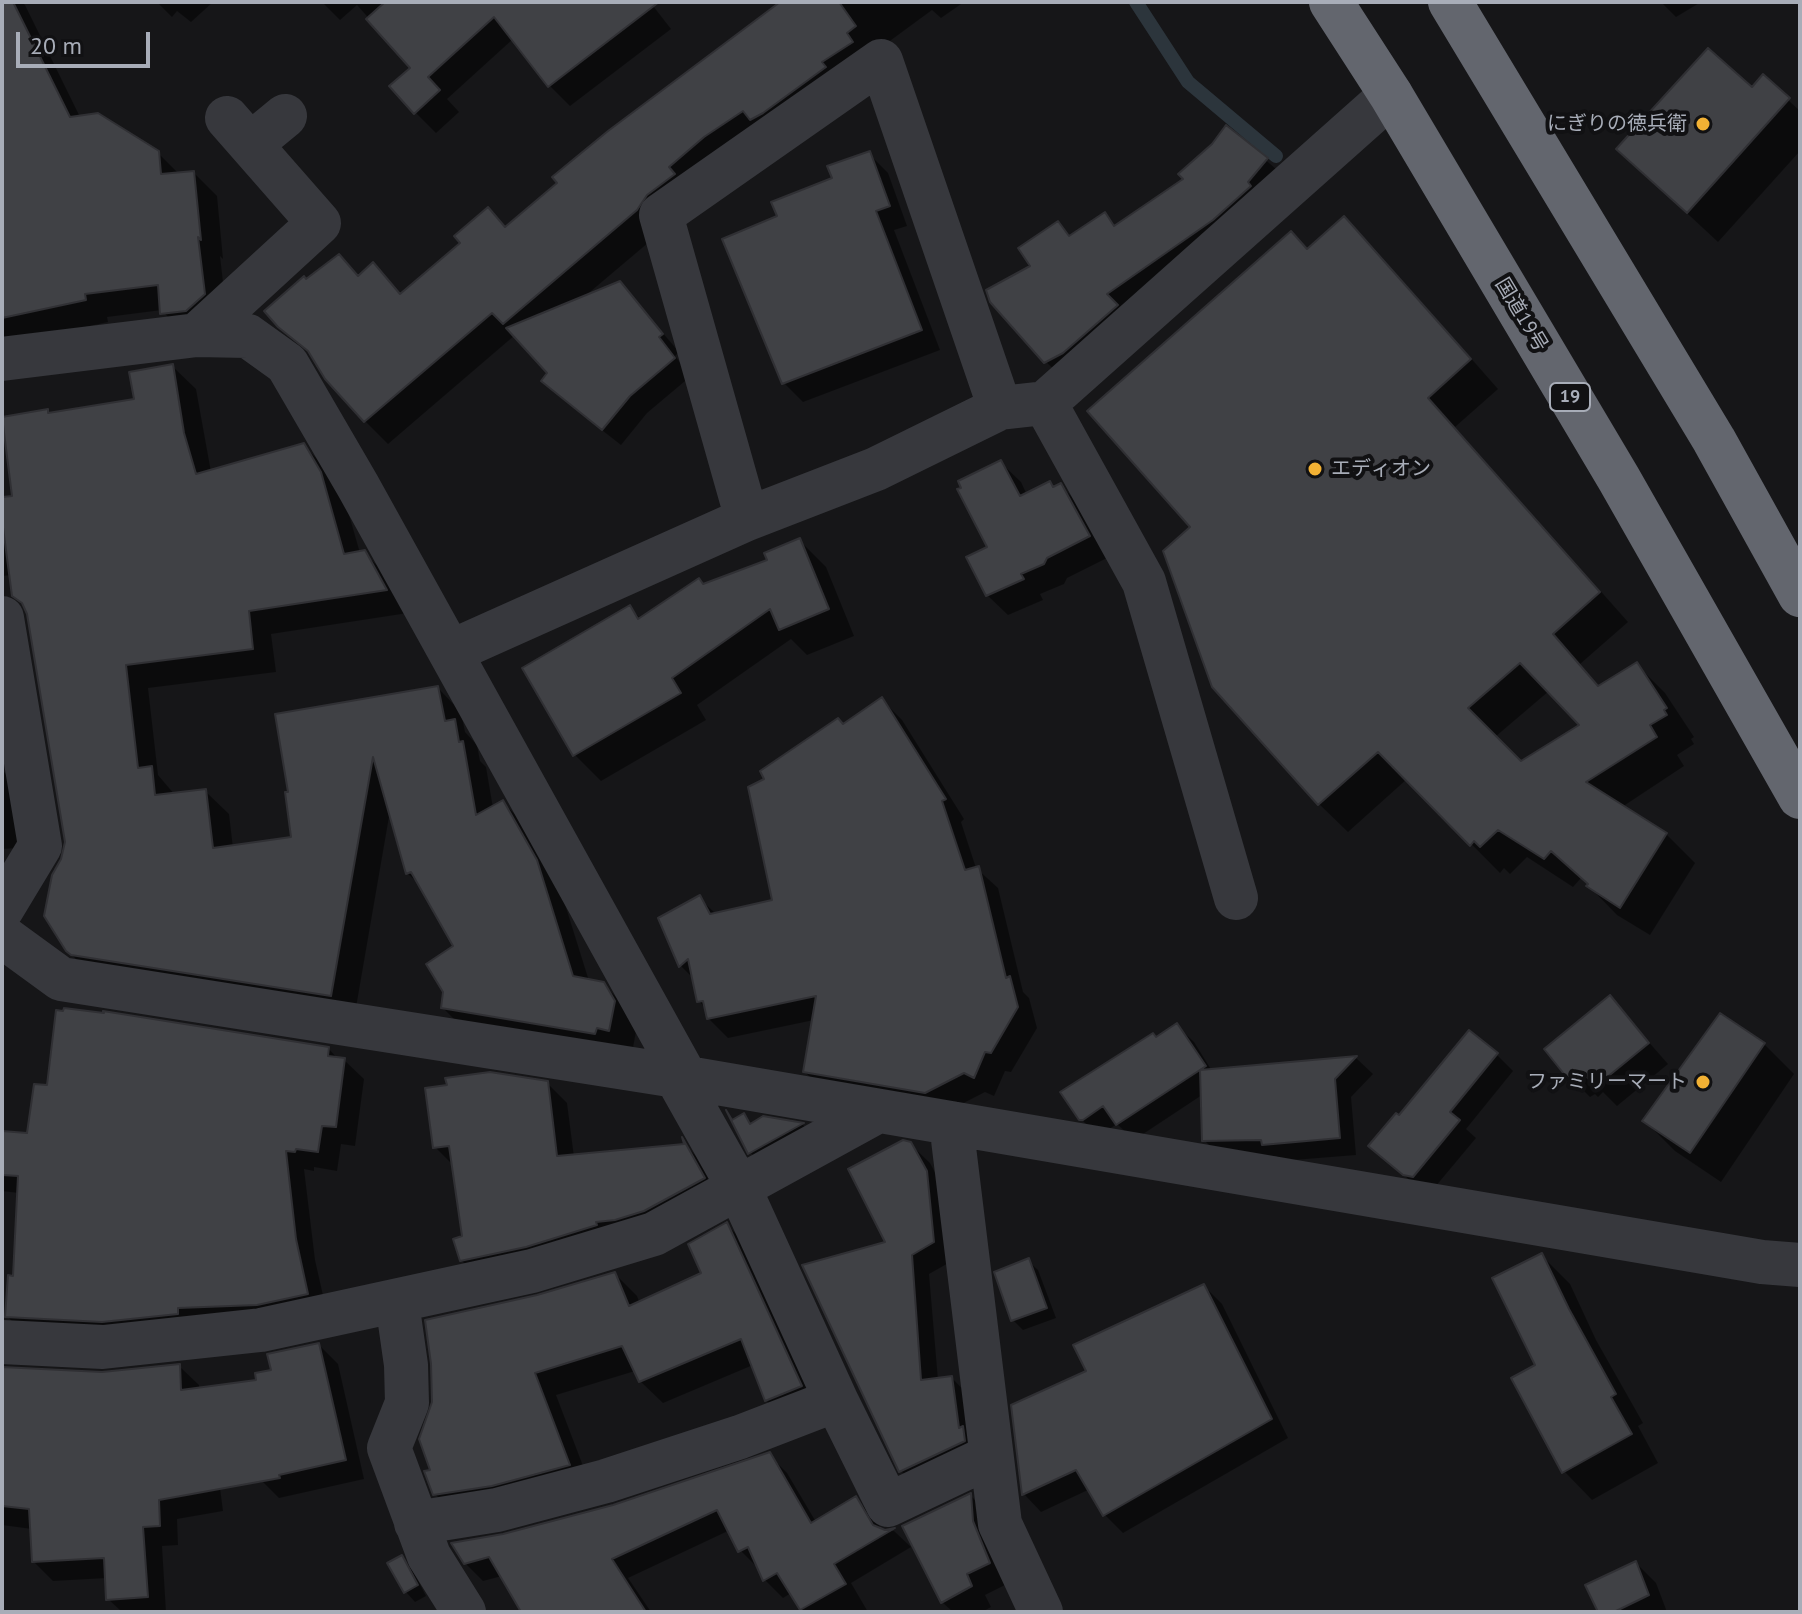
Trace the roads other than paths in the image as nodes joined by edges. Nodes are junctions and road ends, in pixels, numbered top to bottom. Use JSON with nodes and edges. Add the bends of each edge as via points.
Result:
{"nodes":[{"id":1,"x":1331,"y":2,"type":"edge"},
{"id":2,"x":1450,"y":2,"type":"edge"},
{"id":3,"x":1391,"y":95,"type":"junction"},
{"id":4,"x":285,"y":116,"type":"dead end"},
{"id":5,"x":197,"y":335,"type":"junction"},
{"id":6,"x":2,"y":359,"type":"edge"},
{"id":7,"x":1045,"y":403,"type":"junction"},
{"id":8,"x":1000,"y":408,"type":"junction"},
{"id":9,"x":747,"y":519,"type":"junction"},
{"id":10,"x":1800,"y":595,"type":"edge"},
{"id":11,"x":2,"y":618,"type":"edge"},
{"id":12,"x":450,"y":652,"type":"junction"},
{"id":13,"x":1800,"y":797,"type":"edge"},
{"id":14,"x":1236,"y":898,"type":"dead end"},
{"id":15,"x":2,"y":909,"type":"edge"},
{"id":16,"x":2,"y":936,"type":"edge"},
{"id":17,"x":681,"y":1077,"type":"junction"},
{"id":18,"x":878,"y":1111,"type":"junction"},
{"id":19,"x":951,"y":1123,"type":"junction"},
{"id":20,"x":739,"y":1188,"type":"junction"},
{"id":21,"x":1800,"y":1265,"type":"edge"},
{"id":22,"x":397,"y":1302,"type":"junction"},
{"id":23,"x":2,"y":1342,"type":"edge"},
{"id":24,"x":836,"y":1400,"type":"junction"},
{"id":25,"x":991,"y":1456,"type":"junction"},
{"id":26,"x":416,"y":1523,"type":"junction"},
{"id":27,"x":464,"y":1612,"type":"edge"},
{"id":28,"x":1041,"y":1612,"type":"edge"}],
"edges":[{"from":1,"to":3,"type":"highway","name":"国道19号","number":"19"},
{"from":2,"to":10,"type":"highway","via":[[1714,440]]},
{"from":3,"to":7,"type":"street"},
{"from":3,"to":13,"type":"highway","name":"国道19号","number":"19"},
{"from":4,"to":5,"type":"street","via":[[239,131],[319,223]]},
{"from":5,"to":6,"type":"street"},
{"from":5,"to":12,"type":"street","via":[[248,336],[287,364]]},
{"from":7,"to":8,"type":"street"},
{"from":7,"to":14,"type":"street","via":[[1144,582]]},
{"from":8,"to":9,"type":"street","via":[[876,469]]},
{"from":8,"to":9,"type":"street","via":[[881,61],[661,215]]},
{"from":9,"to":12,"type":"street"},
{"from":11,"to":15,"type":"street","via":[[40,846]]},
{"from":12,"to":17,"type":"street"},
{"from":16,"to":17,"type":"street","via":[[61,979]]},
{"from":17,"to":18,"type":"street"},
{"from":17,"to":20,"type":"street"},
{"from":18,"to":19,"type":"street"},
{"from":18,"to":20,"type":"street"},
{"from":19,"to":21,"type":"street"},
{"from":19,"to":25,"type":"street"},
{"from":20,"to":22,"type":"street","via":[[654,1234],[532,1271]]},
{"from":20,"to":24,"type":"street"},
{"from":22,"to":23,"type":"street","via":[[261,1330],[103,1347]]},
{"from":22,"to":26,"type":"street","via":[[407,1403],[389,1448]]},
{"from":24,"to":25,"type":"street","via":[[888,1505]]},
{"from":24,"to":26,"type":"street","via":[[606,1481],[497,1510]]},
{"from":25,"to":28,"type":"street","via":[[1000,1524]]},
{"from":26,"to":27,"type":"street","via":[[429,1556]]}]}
